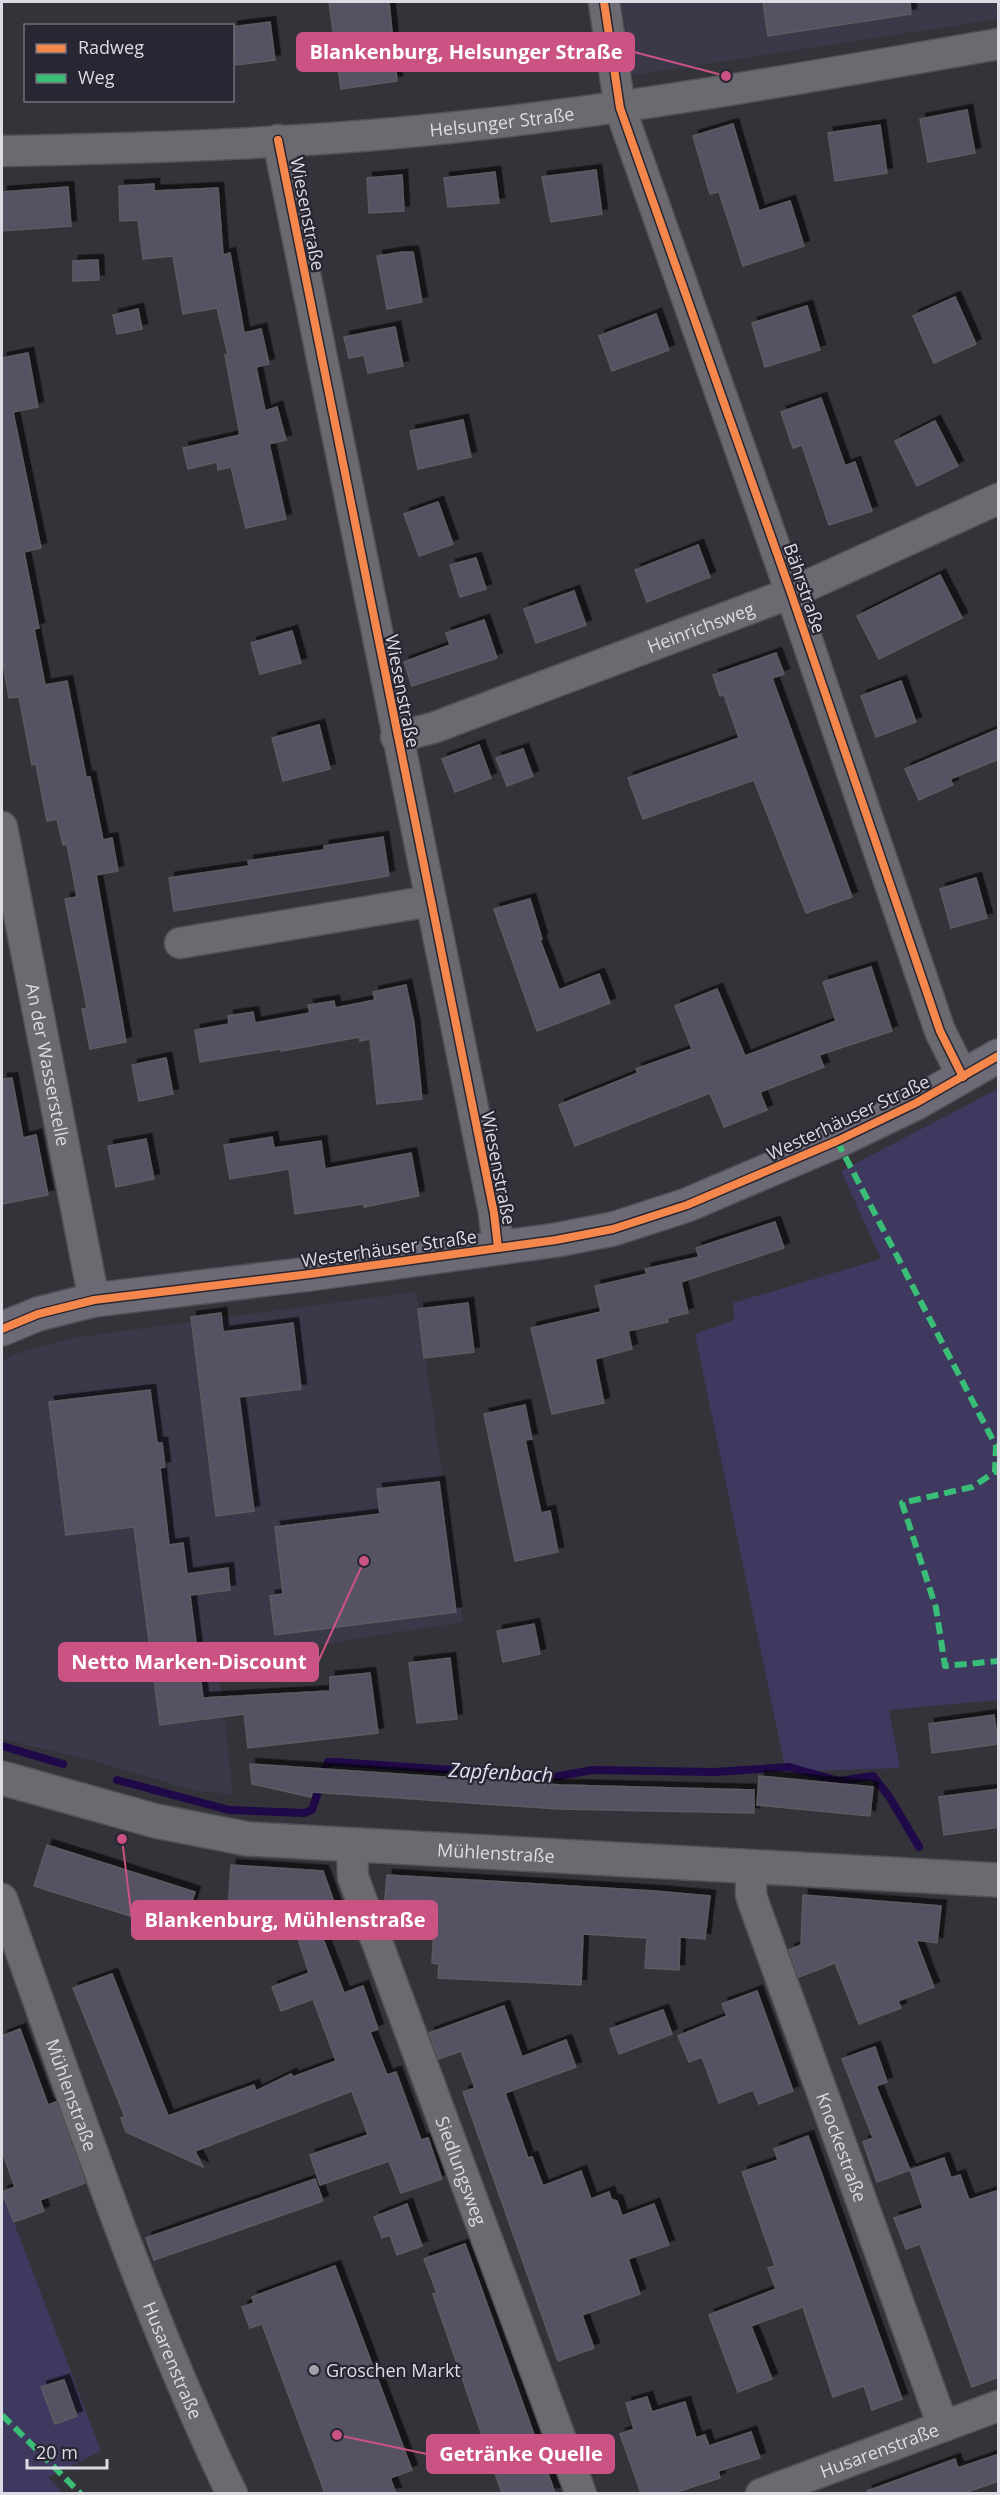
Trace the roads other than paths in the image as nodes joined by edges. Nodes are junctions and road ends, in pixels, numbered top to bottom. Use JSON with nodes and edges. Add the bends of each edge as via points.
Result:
{"nodes":[{"id":1,"x":604,"y":2,"type":"edge"},
{"id":2,"x":999,"y":44,"type":"edge"},
{"id":3,"x":620,"y":108,"type":"junction"},
{"id":4,"x":278,"y":140,"type":"junction"},
{"id":5,"x":2,"y":151,"type":"edge"},
{"id":6,"x":999,"y":499,"type":"edge"},
{"id":7,"x":791,"y":593,"type":"junction"},
{"id":8,"x":396,"y":736,"type":"junction"},
{"id":9,"x":2,"y":827,"type":"edge"},
{"id":10,"x":431,"y":901,"type":"junction"},
{"id":11,"x":180,"y":943,"type":"dead end"},
{"id":12,"x":999,"y":1056,"type":"edge"},
{"id":13,"x":963,"y":1077,"type":"junction"},
{"id":14,"x":498,"y":1248,"type":"junction"},
{"id":15,"x":94,"y":1300,"type":"junction"},
{"id":16,"x":2,"y":1329,"type":"edge"},
{"id":17,"x":2,"y":1778,"type":"edge"},
{"id":18,"x":352,"y":1846,"type":"junction"},
{"id":19,"x":751,"y":1866,"type":"junction"},
{"id":20,"x":999,"y":1880,"type":"edge"},
{"id":21,"x":2,"y":1899,"type":"edge"},
{"id":22,"x":146,"y":2291,"type":"joint"},
{"id":23,"x":999,"y":2406,"type":"edge"},
{"id":24,"x":943,"y":2426,"type":"junction"},
{"id":25,"x":232,"y":2493,"type":"edge"},
{"id":26,"x":581,"y":2493,"type":"edge"},
{"id":27,"x":761,"y":2493,"type":"edge"}],
"edges":[{"from":1,"to":3,"type":"street","name":"Bährstraße"},
{"from":2,"to":3,"type":"street","name":"Helsunger Straße"},
{"from":3,"to":4,"type":"street","name":"Helsunger Straße","via":[[472,126]]},
{"from":3,"to":7,"type":"street","name":"Bährstraße"},
{"from":4,"to":5,"type":"street","name":"Helsunger Straße"},
{"from":4,"to":8,"type":"street","name":"Wiesenstraße"},
{"from":6,"to":7,"type":"street","name":"Heinrichsweg"},
{"from":7,"to":8,"type":"street","name":"Heinrichsweg","via":[[433,728]]},
{"from":7,"to":13,"type":"street","name":"Bährstraße","via":[[940,1031]]},
{"from":8,"to":10,"type":"street","name":"Wiesenstraße"},
{"from":9,"to":15,"type":"street","name":"An der Wasserstelle"},
{"from":10,"to":11,"type":"street"},
{"from":10,"to":14,"type":"street","name":"Wiesenstraße"},
{"from":12,"to":13,"type":"main road","name":"Westerhäuser Straße"},
{"from":13,"to":14,"type":"main road","name":"Westerhäuser Straße","via":[[857,1132],[687,1205],[613,1228]]},
{"from":14,"to":15,"type":"main road","name":"Westerhäuser Straße"},
{"from":15,"to":16,"type":"main road","name":"Westerhäuser Straße","via":[[38,1314]]},
{"from":17,"to":18,"type":"street","name":"Mühlenstraße","via":[[156,1821],[233,1837]]},
{"from":18,"to":19,"type":"street","name":"Mühlenstraße"},
{"from":18,"to":26,"type":"street","name":"Siedlungsweg","via":[[353,1877]]},
{"from":19,"to":20,"type":"street","name":"Mühlenstraße"},
{"from":19,"to":24,"type":"street","name":"Knockestraße","via":[[755,1907]]},
{"from":21,"to":22,"type":"street","name":"Mühlenstraße"},
{"from":22,"to":25,"type":"street","name":"Husarenstraße"},
{"from":23,"to":24,"type":"street","name":"Husarenstraße"},
{"from":24,"to":27,"type":"street","name":"Husarenstraße"}]}
